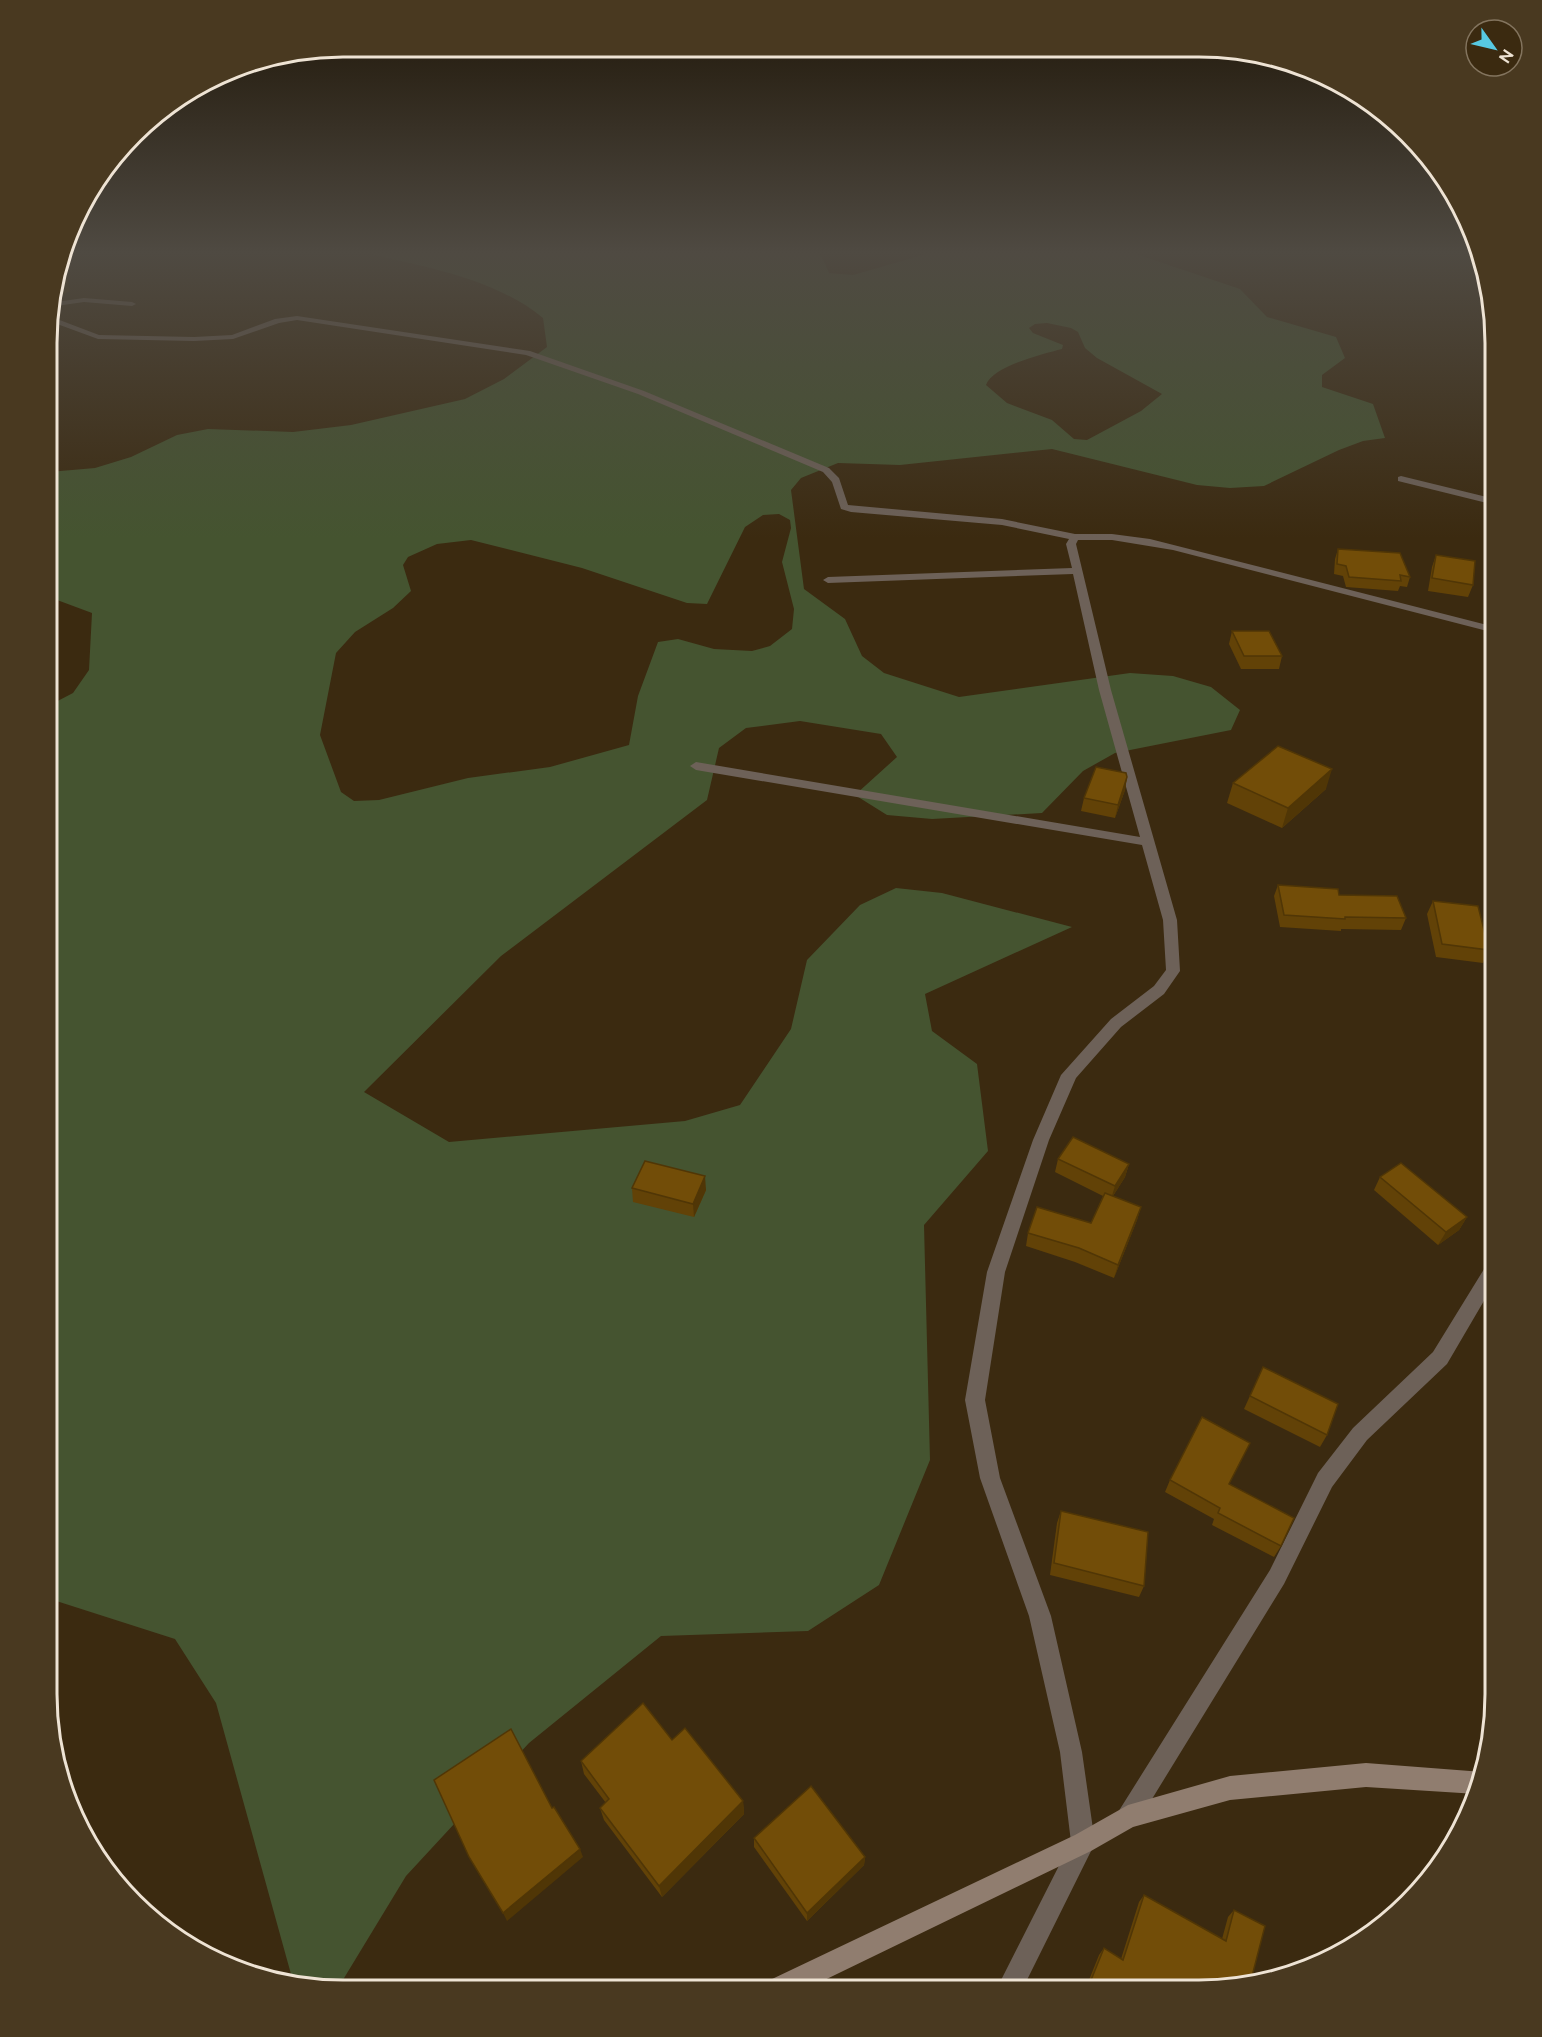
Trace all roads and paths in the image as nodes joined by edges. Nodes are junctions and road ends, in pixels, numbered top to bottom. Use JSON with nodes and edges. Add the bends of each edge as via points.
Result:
{"nodes":[{"id":1,"x":500,"y":348,"type":"edge"},
{"id":2,"x":1401,"y":479,"type":"dead end"},
{"id":3,"x":1485,"y":500,"type":"edge"},
{"id":4,"x":1075,"y":537,"type":"junction"},
{"id":5,"x":1077,"y":571,"type":"junction"},
{"id":6,"x":828,"y":580,"type":"dead end"},
{"id":7,"x":1485,"y":627,"type":"edge"},
{"id":8,"x":696,"y":766,"type":"dead end"},
{"id":9,"x":1148,"y":842,"type":"junction"},
{"id":10,"x":1485,"y":1283,"type":"edge"},
{"id":11,"x":1471,"y":1782,"type":"edge"},
{"id":12,"x":1128,"y":1817,"type":"junction"},
{"id":13,"x":1083,"y":1843,"type":"junction"},
{"id":14,"x":798,"y":1980,"type":"edge"},
{"id":15,"x":1014,"y":1980,"type":"edge"}],
"edges":[{"from":1,"to":4,"type":"street","via":[[561,363],[826,470],[838,482],[844,507],[1002,522]]},
{"from":2,"to":3,"type":"street"},
{"from":4,"to":5,"type":"street","via":[[1071,544]]},
{"from":4,"to":7,"type":"street","via":[[1137,540],[1174,547]]},
{"from":5,"to":6,"type":"street"},
{"from":5,"to":9,"type":"street","via":[[1105,690]]},
{"from":8,"to":9,"type":"street"},
{"from":9,"to":13,"type":"street","via":[[1170,920],[1173,971],[1159,990],[1116,1023],[1069,1076],[1041,1140],[996,1272],[975,1400],[990,1478],[1040,1616],[1071,1752]]},
{"from":10,"to":12,"type":"street","via":[[1440,1358],[1360,1434],[1325,1480],[1277,1577]]},
{"from":11,"to":12,"type":"street","via":[[1365,1775],[1230,1788]]},
{"from":12,"to":13,"type":"street"},
{"from":13,"to":14,"type":"street"},
{"from":13,"to":15,"type":"street"}]}
